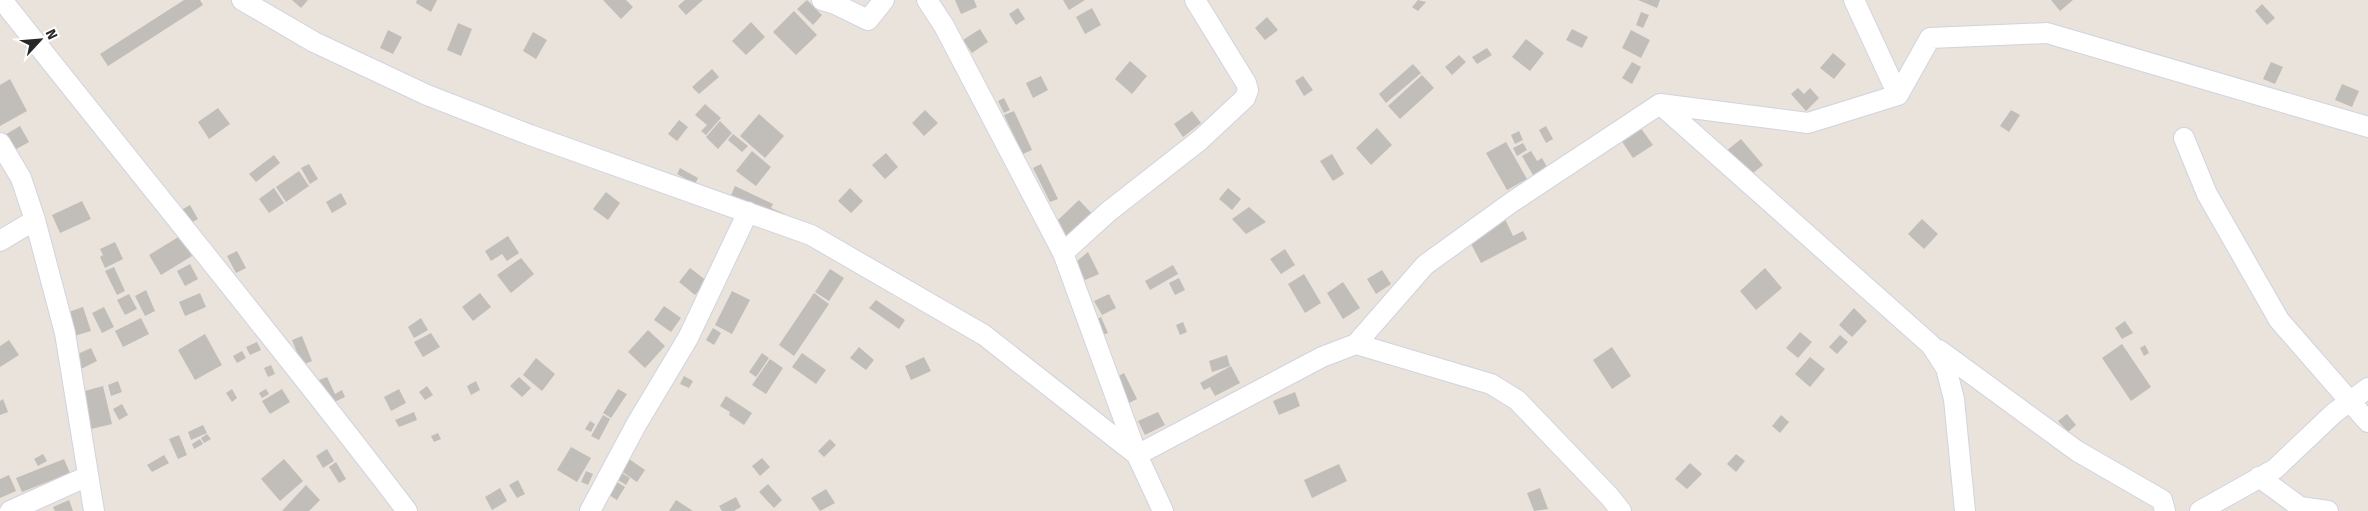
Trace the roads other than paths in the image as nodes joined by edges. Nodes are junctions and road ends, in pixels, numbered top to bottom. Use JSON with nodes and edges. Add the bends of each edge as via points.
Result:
{"nodes":[{"id":1,"x":2,"y":0,"type":"edge"},
{"id":2,"x":242,"y":0,"type":"edge"},
{"id":3,"x":822,"y":0,"type":"edge"},
{"id":4,"x":884,"y":0,"type":"edge"},
{"id":5,"x":927,"y":0,"type":"edge"},
{"id":6,"x":1195,"y":0,"type":"edge"},
{"id":7,"x":1854,"y":0,"type":"edge"},
{"id":8,"x":1898,"y":95,"type":"junction"},
{"id":9,"x":1660,"y":104,"type":"junction"},
{"id":10,"x":2368,"y":127,"type":"edge"},
{"id":11,"x":2184,"y":138,"type":"dead end"},
{"id":12,"x":0,"y":143,"type":"edge"},
{"id":13,"x":748,"y":212,"type":"junction"},
{"id":14,"x":35,"y":220,"type":"junction"},
{"id":15,"x":0,"y":241,"type":"edge"},
{"id":16,"x":1064,"y":252,"type":"junction"},
{"id":17,"x":1925,"y":339,"type":"junction"},
{"id":18,"x":1356,"y":344,"type":"junction"},
{"id":19,"x":2368,"y":388,"type":"edge"},
{"id":20,"x":2350,"y":401,"type":"junction"},
{"id":21,"x":2368,"y":422,"type":"edge"},
{"id":22,"x":1138,"y":456,"type":"junction"},
{"id":23,"x":88,"y":476,"type":"junction"},
{"id":24,"x":2259,"y":477,"type":"junction"},
{"id":25,"x":10,"y":511,"type":"edge"},
{"id":26,"x":94,"y":511,"type":"edge"},
{"id":27,"x":406,"y":511,"type":"edge"},
{"id":28,"x":590,"y":511,"type":"edge"},
{"id":29,"x":1163,"y":511,"type":"edge"},
{"id":30,"x":1621,"y":511,"type":"edge"},
{"id":31,"x":1965,"y":511,"type":"edge"},
{"id":32,"x":2165,"y":511,"type":"edge"},
{"id":33,"x":2200,"y":511,"type":"edge"},
{"id":34,"x":2328,"y":511,"type":"edge"}],
"edges":[{"from":1,"to":27,"type":"street","via":[[272,336]]},
{"from":2,"to":13,"type":"street","via":[[314,42],[428,95],[530,135]]},
{"from":3,"to":4,"type":"street","via":[[868,20]]},
{"from":5,"to":16,"type":"street","via":[[944,26]]},
{"from":6,"to":16,"type":"street","via":[[1246,83],[1245,98],[1200,140],[1108,212]]},
{"from":7,"to":8,"type":"street"},
{"from":8,"to":9,"type":"street","via":[[1808,123]]},
{"from":8,"to":10,"type":"street","via":[[1930,38],[2047,33]]},
{"from":9,"to":17,"type":"street"},
{"from":9,"to":18,"type":"street","via":[[1424,265]]},
{"from":11,"to":20,"type":"street","via":[[2207,194],[2279,320]]},
{"from":12,"to":14,"type":"street","via":[[21,178]]},
{"from":13,"to":22,"type":"street","via":[[811,235],[984,335]]},
{"from":13,"to":28,"type":"street","via":[[688,338]]},
{"from":14,"to":15,"type":"street"},
{"from":14,"to":23,"type":"street","via":[[65,333]]},
{"from":16,"to":22,"type":"street"},
{"from":17,"to":31,"type":"street","via":[[1946,368],[1954,399]]},
{"from":17,"to":32,"type":"street","via":[[2077,451],[2162,500]]},
{"from":18,"to":22,"type":"street","via":[[1322,357]]},
{"from":18,"to":30,"type":"street","via":[[1491,384],[1517,400]]},
{"from":19,"to":20,"type":"street"},
{"from":20,"to":21,"type":"street"},
{"from":20,"to":24,"type":"street","via":[[2274,469]]},
{"from":22,"to":29,"type":"street"},
{"from":23,"to":25,"type":"street"},
{"from":23,"to":26,"type":"street"},
{"from":24,"to":33,"type":"street"},
{"from":24,"to":34,"type":"street","via":[[2300,507]]}]}
